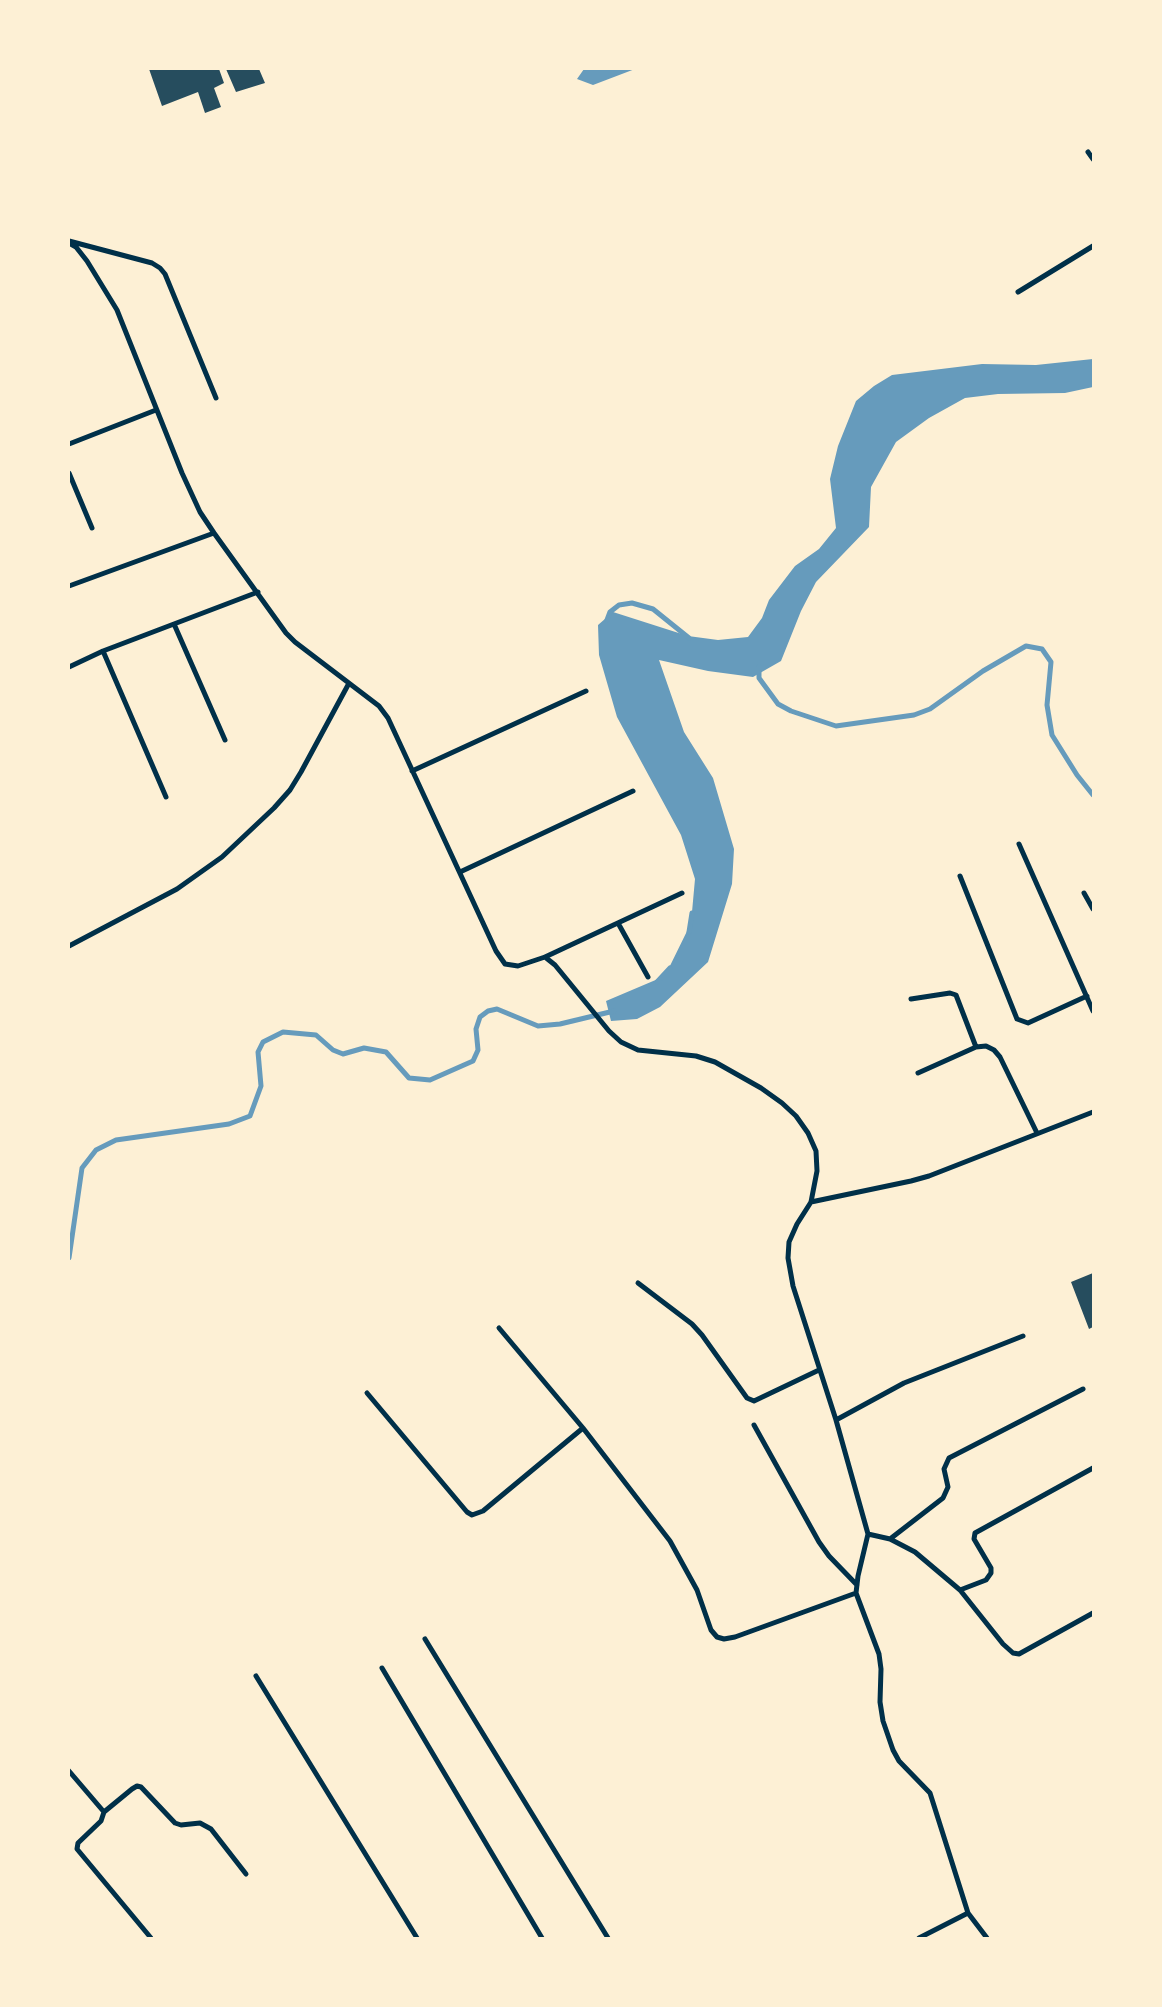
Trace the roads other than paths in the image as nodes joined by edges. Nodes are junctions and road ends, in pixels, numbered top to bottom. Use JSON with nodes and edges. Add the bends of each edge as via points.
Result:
{"nodes":[{"id":1,"x":1088,"y":152,"type":"dead end"},
{"id":2,"x":1093,"y":159,"type":"edge"},
{"id":3,"x":69,"y":242,"type":"edge"},
{"id":4,"x":1093,"y":246,"type":"edge"},
{"id":5,"x":1018,"y":292,"type":"dead end"},
{"id":6,"x":216,"y":398,"type":"dead end"},
{"id":7,"x":156,"y":410,"type":"junction"},
{"id":8,"x":69,"y":444,"type":"edge"},
{"id":9,"x":69,"y":473,"type":"edge"},
{"id":10,"x":92,"y":528,"type":"dead end"},
{"id":11,"x":214,"y":534,"type":"junction"},
{"id":12,"x":69,"y":586,"type":"edge"},
{"id":13,"x":258,"y":592,"type":"junction"},
{"id":14,"x":174,"y":624,"type":"junction"},
{"id":15,"x":103,"y":651,"type":"junction"},
{"id":16,"x":69,"y":667,"type":"edge"},
{"id":17,"x":348,"y":685,"type":"junction"},
{"id":18,"x":586,"y":691,"type":"dead end"},
{"id":19,"x":225,"y":740,"type":"dead end"},
{"id":20,"x":412,"y":771,"type":"junction"},
{"id":21,"x":633,"y":791,"type":"dead end"},
{"id":22,"x":166,"y":797,"type":"dead end"},
{"id":23,"x":1019,"y":844,"type":"dead end"},
{"id":24,"x":460,"y":872,"type":"junction"},
{"id":25,"x":960,"y":876,"type":"dead end"},
{"id":26,"x":682,"y":893,"type":"dead end"},
{"id":27,"x":1084,"y":893,"type":"dead end"},
{"id":28,"x":1093,"y":909,"type":"edge"},
{"id":29,"x":618,"y":923,"type":"junction"},
{"id":30,"x":69,"y":946,"type":"edge"},
{"id":31,"x":545,"y":957,"type":"junction"},
{"id":32,"x":648,"y":977,"type":"dead end"},
{"id":33,"x":1087,"y":996,"type":"junction"},
{"id":34,"x":911,"y":999,"type":"dead end"},
{"id":35,"x":1093,"y":1011,"type":"edge"},
{"id":36,"x":976,"y":1046,"type":"junction"},
{"id":37,"x":918,"y":1072,"type":"dead end"},
{"id":38,"x":1093,"y":1112,"type":"edge"},
{"id":39,"x":1037,"y":1133,"type":"junction"},
{"id":40,"x":811,"y":1202,"type":"junction"},
{"id":41,"x":638,"y":1284,"type":"dead end"},
{"id":42,"x":499,"y":1328,"type":"dead end"},
{"id":43,"x":1023,"y":1336,"type":"dead end"},
{"id":44,"x":819,"y":1370,"type":"junction"},
{"id":45,"x":1083,"y":1389,"type":"dead end"},
{"id":46,"x":367,"y":1393,"type":"dead end"},
{"id":47,"x":836,"y":1420,"type":"junction"},
{"id":48,"x":754,"y":1425,"type":"dead end"},
{"id":49,"x":583,"y":1428,"type":"junction"},
{"id":50,"x":1093,"y":1468,"type":"edge"},
{"id":51,"x":868,"y":1534,"type":"junction"},
{"id":52,"x":890,"y":1539,"type":"junction"},
{"id":53,"x":857,"y":1586,"type":"junction"},
{"id":54,"x":960,"y":1590,"type":"junction"},
{"id":55,"x":856,"y":1593,"type":"junction"},
{"id":56,"x":1093,"y":1613,"type":"edge"},
{"id":57,"x":425,"y":1639,"type":"dead end"},
{"id":58,"x":382,"y":1668,"type":"dead end"},
{"id":59,"x":256,"y":1676,"type":"dead end"},
{"id":60,"x":69,"y":1771,"type":"edge"},
{"id":61,"x":104,"y":1812,"type":"junction"},
{"id":62,"x":246,"y":1874,"type":"dead end"},
{"id":63,"x":968,"y":1913,"type":"junction"},
{"id":64,"x":151,"y":1938,"type":"edge"},
{"id":65,"x":417,"y":1938,"type":"edge"},
{"id":66,"x":542,"y":1938,"type":"edge"},
{"id":67,"x":608,"y":1938,"type":"edge"},
{"id":68,"x":919,"y":1938,"type":"edge"},
{"id":69,"x":987,"y":1938,"type":"edge"}],
"edges":[{"from":1,"to":2,"type":"street"},
{"from":3,"to":6,"type":"street","via":[[152,263],[160,268]]},
{"from":3,"to":7,"type":"street","via":[[87,261],[117,310]]},
{"from":4,"to":5,"type":"street"},
{"from":7,"to":8,"type":"street"},
{"from":7,"to":11,"type":"street","via":[[200,512]]},
{"from":9,"to":10,"type":"street"},
{"from":11,"to":12,"type":"street"},
{"from":11,"to":13,"type":"street"},
{"from":13,"to":14,"type":"street"},
{"from":13,"to":17,"type":"street","via":[[295,642]]},
{"from":14,"to":15,"type":"street"},
{"from":14,"to":19,"type":"street"},
{"from":15,"to":16,"type":"street"},
{"from":15,"to":22,"type":"street"},
{"from":17,"to":20,"type":"street","via":[[379,706],[388,718]]},
{"from":17,"to":30,"type":"street","via":[[290,790],[268,814],[222,857],[177,889]]},
{"from":18,"to":20,"type":"street"},
{"from":20,"to":24,"type":"street"},
{"from":21,"to":24,"type":"street"},
{"from":23,"to":33,"type":"street"},
{"from":24,"to":31,"type":"street","via":[[505,964],[518,966]]},
{"from":25,"to":33,"type":"street","via":[[1017,1019],[1028,1023]]},
{"from":26,"to":29,"type":"street"},
{"from":27,"to":28,"type":"street"},
{"from":29,"to":31,"type":"street"},
{"from":29,"to":32,"type":"street"},
{"from":31,"to":40,"type":"street","via":[[621,1042],[638,1050],[696,1056],[715,1062],[782,1103],[796,1116],[816,1150],[818,1170]]},
{"from":33,"to":35,"type":"street"},
{"from":34,"to":36,"type":"street","via":[[950,993],[956,995]]},
{"from":36,"to":37,"type":"street"},
{"from":36,"to":39,"type":"street","via":[[986,1046],[1000,1057]]},
{"from":38,"to":39,"type":"street"},
{"from":39,"to":40,"type":"street","via":[[912,1181]]},
{"from":40,"to":44,"type":"street","via":[[789,1242],[788,1258],[793,1286]]},
{"from":41,"to":44,"type":"street","via":[[692,1324],[748,1398],[754,1401]]},
{"from":42,"to":49,"type":"street"},
{"from":43,"to":47,"type":"street","via":[[920,1376]]},
{"from":44,"to":47,"type":"street"},
{"from":45,"to":52,"type":"street","via":[[949,1458],[944,1469],[948,1487],[943,1498]]},
{"from":46,"to":49,"type":"street","via":[[472,1514],[484,1510]]},
{"from":47,"to":51,"type":"street"},
{"from":48,"to":53,"type":"street","via":[[819,1542]]},
{"from":49,"to":55,"type":"street","via":[[670,1540],[717,1637],[735,1637]]},
{"from":50,"to":54,"type":"street","via":[[975,1533],[974,1539],[991,1573],[986,1580]]},
{"from":51,"to":52,"type":"street"},
{"from":51,"to":53,"type":"street"},
{"from":52,"to":54,"type":"street","via":[[915,1552]]},
{"from":53,"to":55,"type":"street"},
{"from":54,"to":56,"type":"street","via":[[1013,1653],[1019,1654]]},
{"from":55,"to":63,"type":"street","via":[[879,1654],[880,1702],[887,1734],[899,1761],[930,1793]]},
{"from":57,"to":67,"type":"street"},
{"from":58,"to":66,"type":"street"},
{"from":59,"to":65,"type":"street"},
{"from":60,"to":61,"type":"street"},
{"from":61,"to":62,"type":"street","via":[[137,1786],[142,1787],[175,1823],[181,1826],[200,1823],[211,1830]]},
{"from":61,"to":64,"type":"street","via":[[101,1821],[78,1843],[77,1849]]},
{"from":63,"to":68,"type":"street"},
{"from":63,"to":69,"type":"street"}]}
